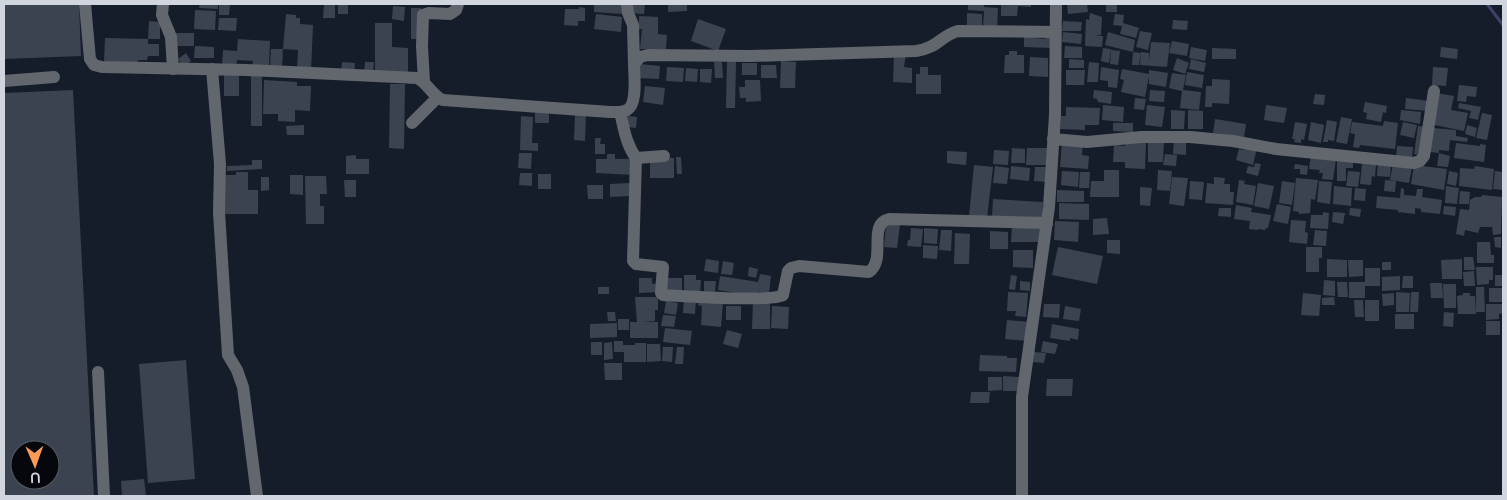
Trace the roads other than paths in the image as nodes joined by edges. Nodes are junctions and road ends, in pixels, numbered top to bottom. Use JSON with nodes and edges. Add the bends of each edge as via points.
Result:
{"nodes":[{"id":1,"x":85,"y":4,"type":"edge"},
{"id":2,"x":162,"y":4,"type":"edge"},
{"id":3,"x":458,"y":4,"type":"edge"},
{"id":4,"x":628,"y":4,"type":"edge"},
{"id":5,"x":1056,"y":4,"type":"edge"},
{"id":6,"x":1055,"y":32,"type":"junction"},
{"id":7,"x":634,"y":64,"type":"junction"},
{"id":8,"x":212,"y":69,"type":"junction"},
{"id":9,"x":173,"y":70,"type":"junction"},
{"id":10,"x":54,"y":77,"type":"dead end"},
{"id":11,"x":4,"y":81,"type":"edge"},
{"id":12,"x":424,"y":82,"type":"junction"},
{"id":13,"x":1434,"y":92,"type":"dead end"},
{"id":14,"x":437,"y":98,"type":"junction"},
{"id":15,"x":620,"y":112,"type":"junction"},
{"id":16,"x":412,"y":123,"type":"dead end"},
{"id":17,"x":1053,"y":139,"type":"junction"},
{"id":18,"x":664,"y":156,"type":"dead end"},
{"id":19,"x":636,"y":158,"type":"junction"},
{"id":20,"x":1047,"y":223,"type":"junction"},
{"id":21,"x":98,"y":372,"type":"dead end"},
{"id":22,"x":104,"y":496,"type":"edge"},
{"id":23,"x":257,"y":496,"type":"edge"},
{"id":24,"x":1022,"y":496,"type":"edge"}],
"edges":[{"from":1,"to":9,"type":"street","via":[[90,59],[94,65]]},
{"from":2,"to":9,"type":"street","via":[[162,15],[171,37]]},
{"from":3,"to":12,"type":"street","via":[[450,14],[423,15]]},
{"from":4,"to":7,"type":"street","via":[[633,25]]},
{"from":5,"to":6,"type":"street"},
{"from":6,"to":7,"type":"street","via":[[958,31],[927,50],[916,51],[751,56],[648,54]]},
{"from":6,"to":17,"type":"street"},
{"from":7,"to":15,"type":"street","via":[[634,99],[627,110]]},
{"from":8,"to":9,"type":"street"},
{"from":8,"to":12,"type":"street","via":[[417,78]]},
{"from":8,"to":23,"type":"street","via":[[220,164],[219,212],[228,354],[242,387]]},
{"from":10,"to":11,"type":"street"},
{"from":12,"to":14,"type":"street"},
{"from":13,"to":17,"type":"street","via":[[1424,156],[1414,163],[1276,149],[1190,136],[1087,142]]},
{"from":14,"to":15,"type":"street"},
{"from":14,"to":16,"type":"street"},
{"from":15,"to":19,"type":"street","via":[[625,135]]},
{"from":17,"to":20,"type":"street"},
{"from":18,"to":19,"type":"street"},
{"from":19,"to":20,"type":"street","via":[[633,261],[663,267],[663,295],[777,298],[783,295],[788,271],[794,267],[870,272],[877,264],[879,226],[889,219]]},
{"from":20,"to":24,"type":"street","via":[[1022,397]]},
{"from":21,"to":22,"type":"street"}]}
